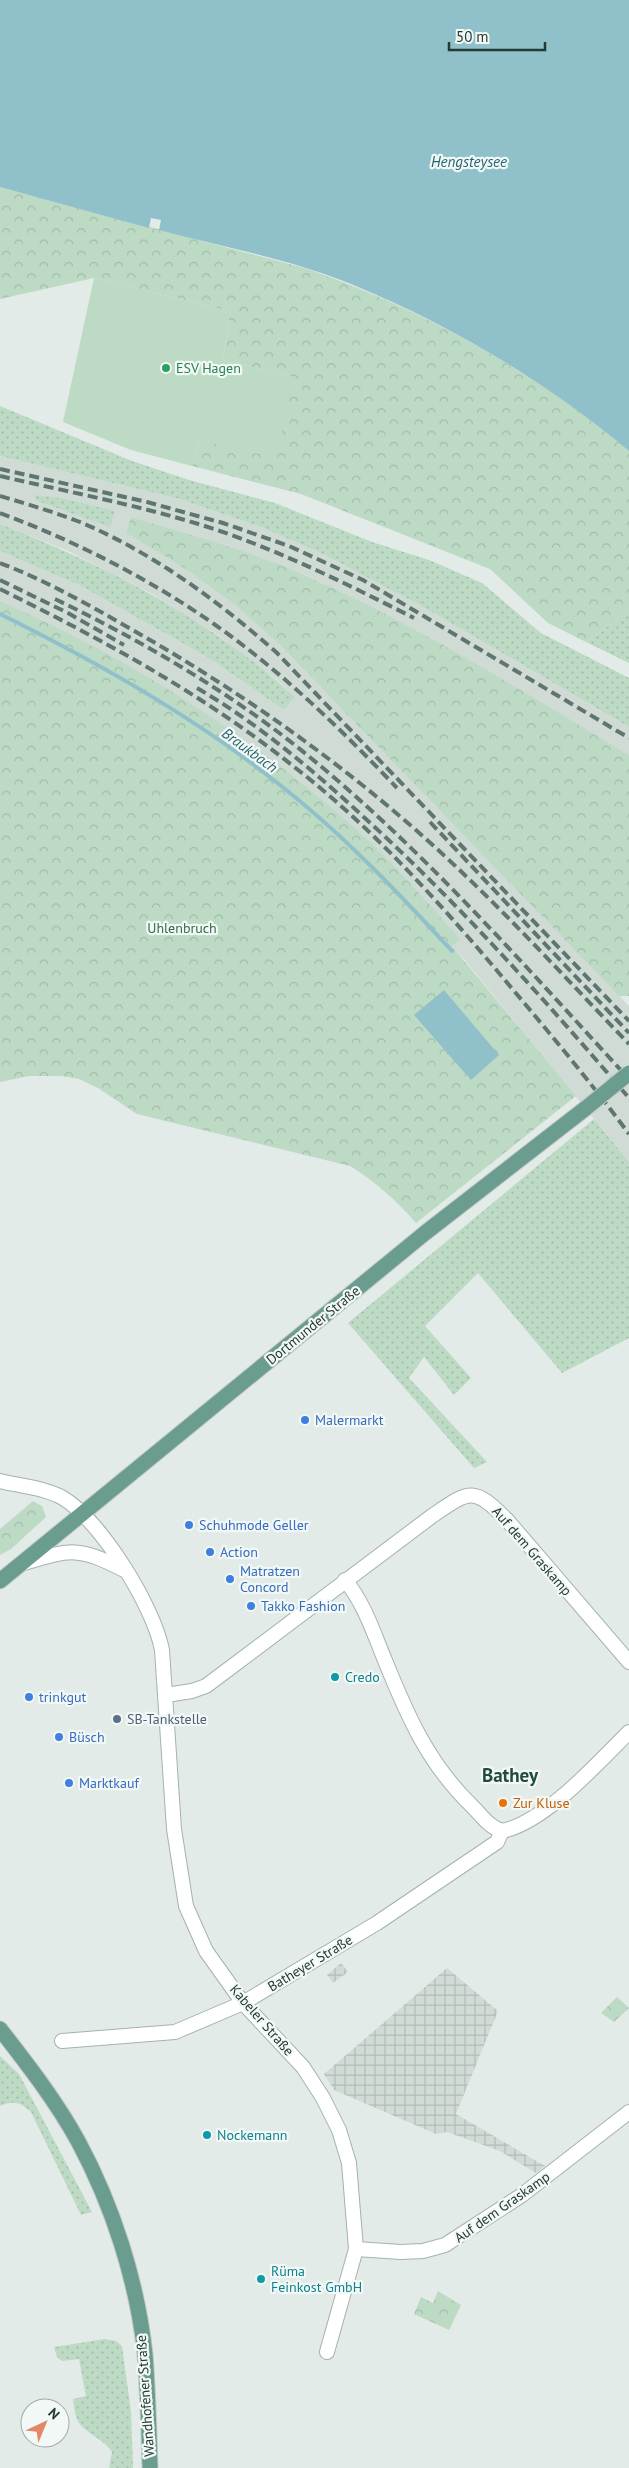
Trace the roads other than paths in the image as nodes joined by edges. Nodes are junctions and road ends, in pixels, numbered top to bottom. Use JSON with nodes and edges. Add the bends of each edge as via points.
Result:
{"nodes":[{"id":1,"x":629,"y":1073,"type":"edge"},
{"id":2,"x":0,"y":1481,"type":"edge"},
{"id":3,"x":81,"y":1513,"type":"junction"},
{"id":4,"x":19,"y":1565,"type":"junction"},
{"id":5,"x":127,"y":1572,"type":"junction"},
{"id":6,"x":0,"y":1580,"type":"edge"},
{"id":7,"x":345,"y":1580,"type":"junction"},
{"id":8,"x":629,"y":1662,"type":"edge"},
{"id":9,"x":166,"y":1695,"type":"junction"},
{"id":10,"x":629,"y":1732,"type":"edge"},
{"id":11,"x":502,"y":1831,"type":"junction"},
{"id":12,"x":243,"y":2003,"type":"junction"},
{"id":13,"x":0,"y":2029,"type":"edge"},
{"id":14,"x":62,"y":2041,"type":"dead end"},
{"id":15,"x":629,"y":2112,"type":"edge"},
{"id":16,"x":356,"y":2249,"type":"junction"},
{"id":17,"x":327,"y":2352,"type":"dead end"},
{"id":18,"x":150,"y":2468,"type":"edge"}],
"edges":[{"from":1,"to":3,"type":"main road","name":"Dortmunder Straße","bridge":true,"via":[[425,1233]]},
{"from":2,"to":3,"type":"street","name":"Kabeler Straße","via":[[56,1494]]},
{"from":3,"to":4,"type":"main road","name":"Dortmunder Straße"},
{"from":3,"to":5,"type":"street","name":"Kabeler Straße"},
{"from":4,"to":5,"type":"street","name":"Kabeler Straße","via":[[61,1553],[80,1552]]},
{"from":4,"to":6,"type":"main road","name":"Dortmunder Straße"},
{"from":5,"to":9,"type":"street","name":"Kabeler Straße","via":[[144,1598],[155,1624],[162,1650]]},
{"from":7,"to":8,"type":"street","name":"Auf dem Graskamp","via":[[452,1502],[476,1494],[488,1500],[507,1520]]},
{"from":7,"to":9,"type":"street","name":"Auf dem Graskamp","via":[[206,1686],[192,1692]]},
{"from":7,"to":11,"type":"street","via":[[363,1606],[404,1706],[435,1765],[489,1824]]},
{"from":9,"to":12,"type":"street","name":"Kabeler Straße","via":[[175,1846],[186,1906],[206,1951]]},
{"from":10,"to":11,"type":"street","name":"Batheyer Straße","via":[[564,1794],[519,1827]]},
{"from":11,"to":12,"type":"street","name":"Batheyer Straße","via":[[497,1842],[377,1923]]},
{"from":12,"to":14,"type":"street","name":"Batheyer Straße","via":[[175,2032]]},
{"from":12,"to":16,"type":"street","name":"Kabeler Straße","via":[[303,2066],[339,2130],[349,2163]]},
{"from":13,"to":18,"type":"main road","name":"Wandhofener Straße","via":[[48,2093],[78,2141],[108,2207],[135,2298],[144,2353]]},
{"from":15,"to":16,"type":"street","name":"Auf dem Graskamp","via":[[522,2195],[445,2245],[401,2252]]},
{"from":16,"to":17,"type":"street","name":"Kabeler Straße"}]}
